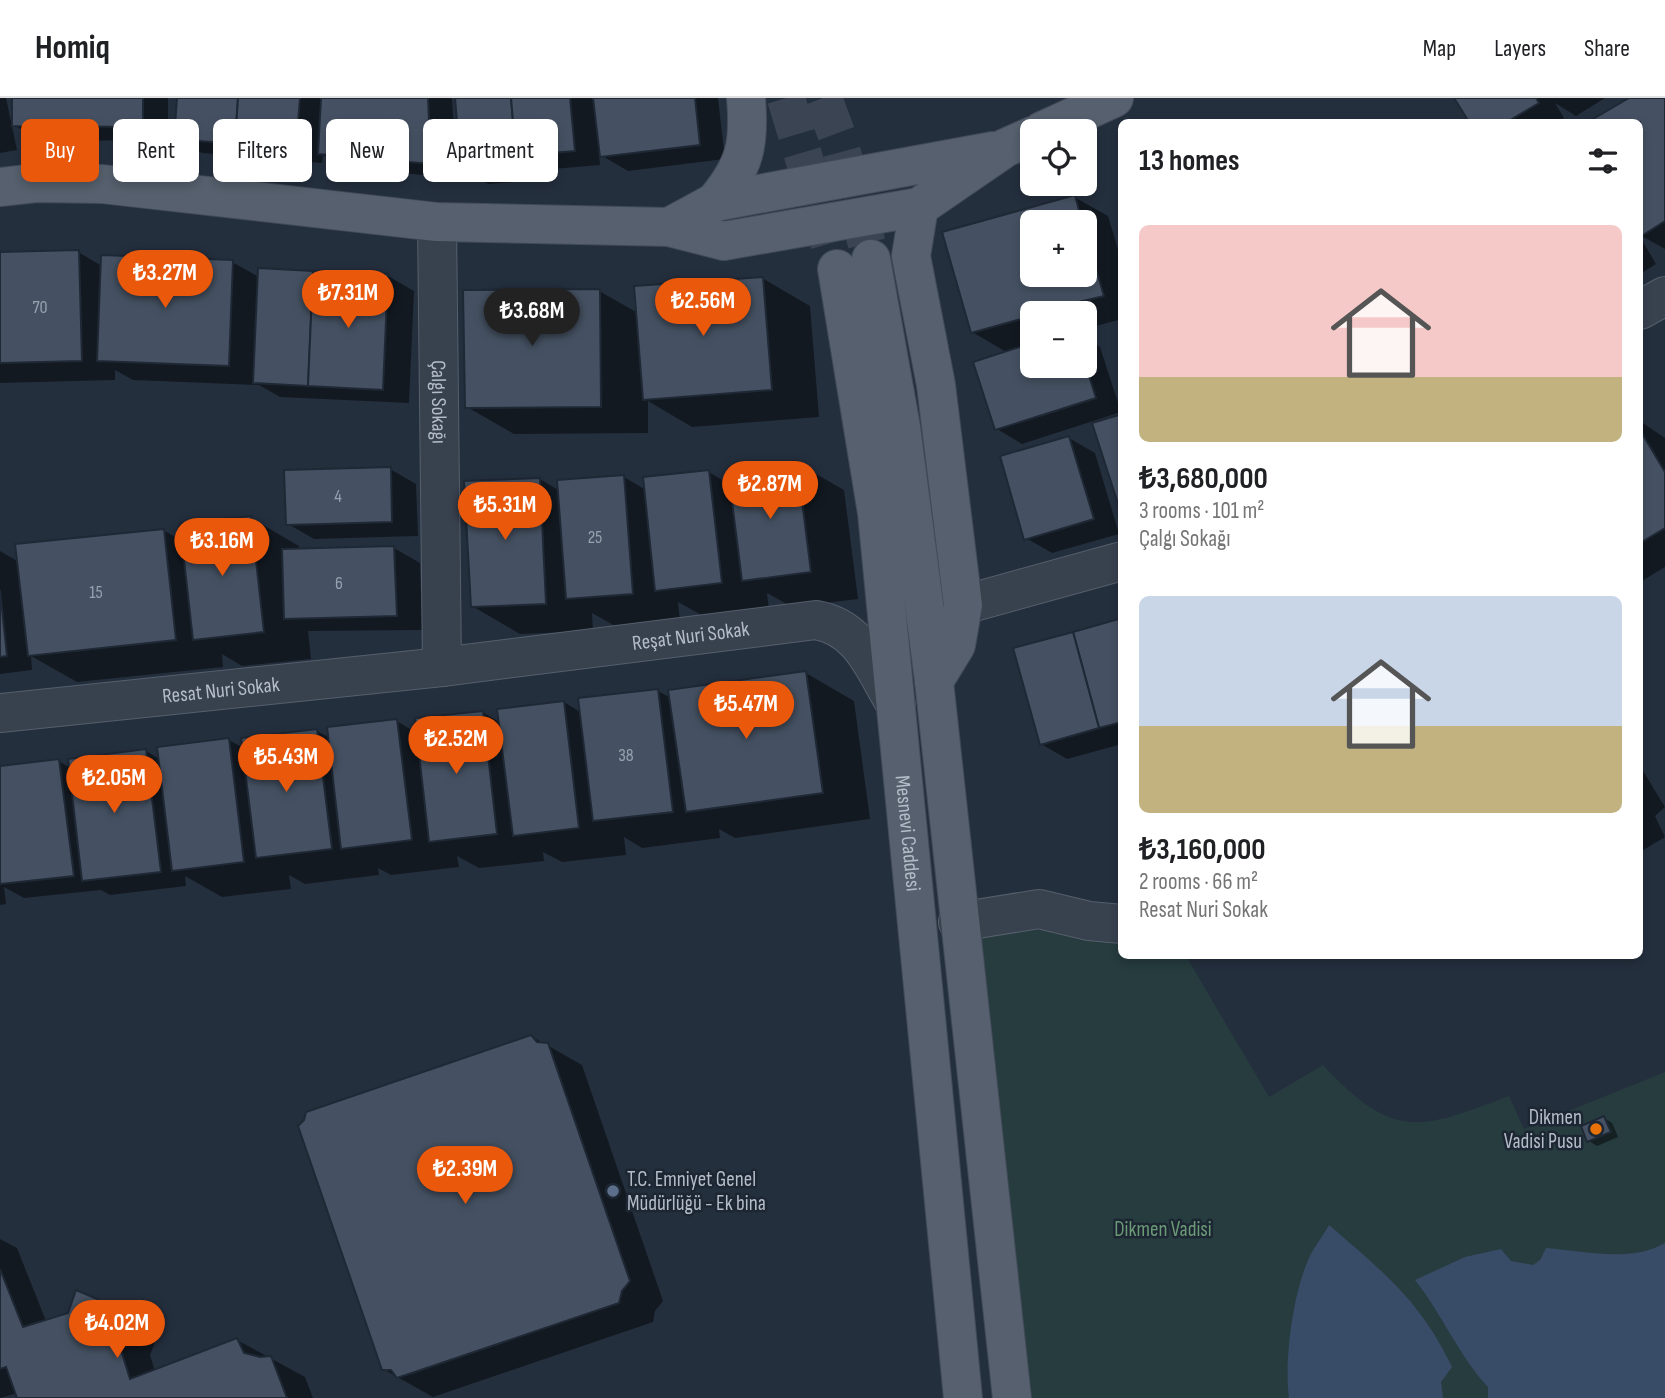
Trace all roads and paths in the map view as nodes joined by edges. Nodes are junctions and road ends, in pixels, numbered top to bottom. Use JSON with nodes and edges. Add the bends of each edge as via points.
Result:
{"nodes":[{"id":1,"x":746,"y":98,"type":"edge"},
{"id":2,"x":1114,"y":98,"type":"edge"},
{"id":3,"x":1068,"y":119,"type":"edge"},
{"id":4,"x":1019,"y":142,"type":"edge"},
{"id":5,"x":0,"y":187,"type":"edge"},
{"id":6,"x":715,"y":202,"type":"junction"},
{"id":7,"x":919,"y":207,"type":"junction"},
{"id":8,"x":437,"y":222,"type":"junction"},
{"id":9,"x":669,"y":227,"type":"junction"},
{"id":10,"x":1118,"y":562,"type":"edge"},
{"id":11,"x":963,"y":605,"type":"junction"},
{"id":12,"x":442,"y":667,"type":"junction"},
{"id":13,"x":934,"y":681,"type":"junction"},
{"id":14,"x":896,"y":705,"type":"junction"},
{"id":15,"x":0,"y":713,"type":"edge"},
{"id":16,"x":958,"y":922,"type":"junction"},
{"id":17,"x":1118,"y":924,"type":"edge"},
{"id":18,"x":963,"y":1398,"type":"edge"},
{"id":19,"x":1012,"y":1398,"type":"edge"}],
"edges":[{"from":1,"to":6,"type":"main road","via":[[745,157]]},
{"from":2,"to":3,"type":"main road"},
{"from":4,"to":6,"type":"main road","via":[[790,191]]},
{"from":4,"to":7,"type":"main road"},
{"from":5,"to":8,"type":"main road","via":[[102,184]]},
{"from":6,"to":9,"type":"main road"},
{"from":7,"to":9,"type":"main road","via":[[724,241]]},
{"from":7,"to":11,"type":"main road","via":[[911,256],[936,385]]},
{"from":8,"to":9,"type":"main road"},
{"from":8,"to":12,"type":"street","name":"Çalgı Sokağı"},
{"from":10,"to":11,"type":"street"},
{"from":11,"to":13,"type":"main road","via":[[956,645]]},
{"from":12,"to":14,"type":"street","name":"Reşat Nuri Sokak","via":[[816,620],[836,625],[856,639]]},
{"from":12,"to":15,"type":"street","name":"Resat Nuri Sokak"},
{"from":13,"to":14,"type":"main road","name":"Mesnevi Caddesi","via":[[901,428],[854,264]]},
{"from":13,"to":16,"type":"main road","name":"Mesnevi Caddesi"},
{"from":14,"to":18,"type":"main road","name":"Mesnevi Caddesi"},
{"from":16,"to":17,"type":"street","via":[[1039,909]]},
{"from":16,"to":19,"type":"main road","name":"Mesnevi Caddesi"}]}
